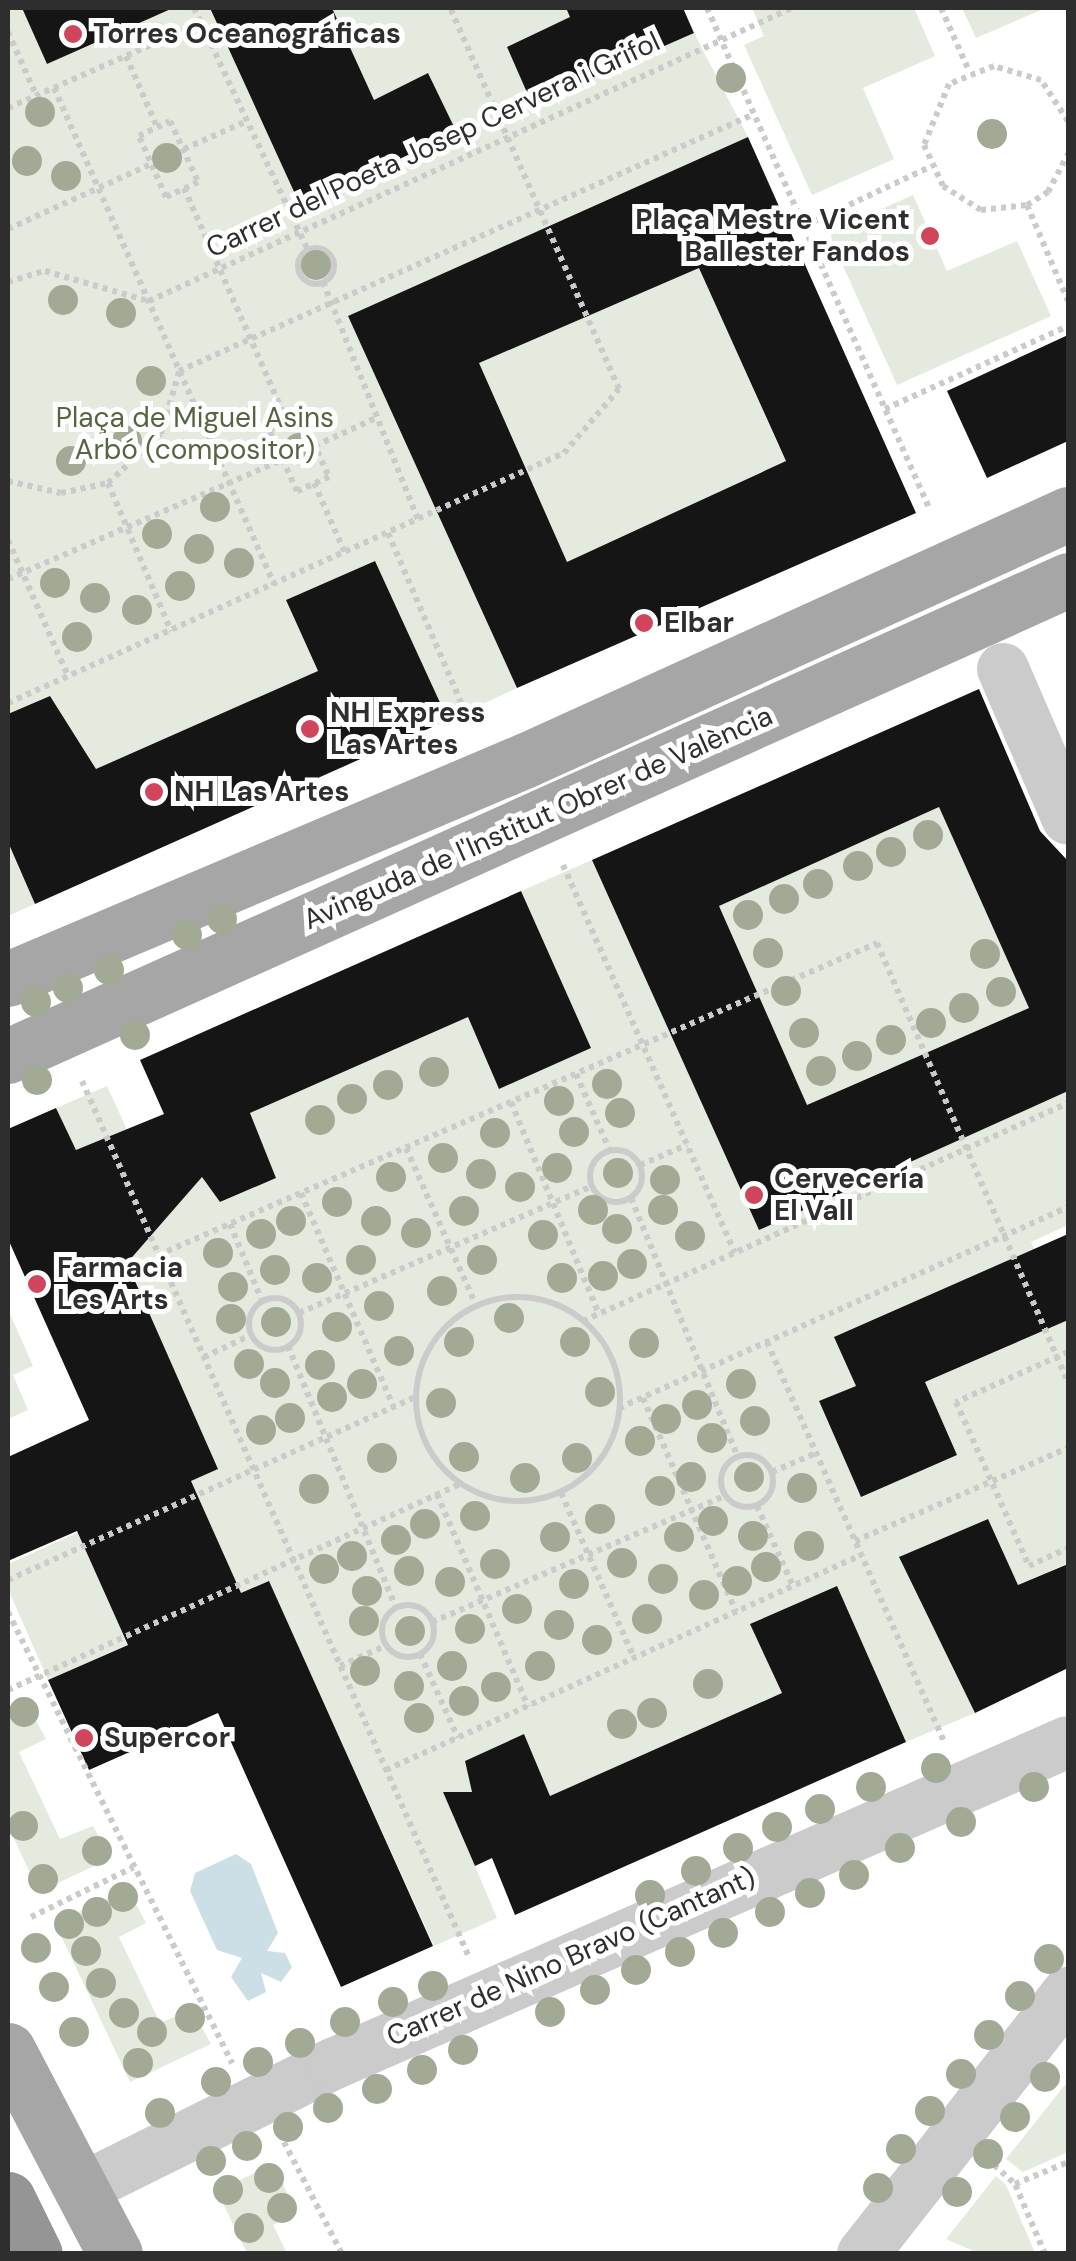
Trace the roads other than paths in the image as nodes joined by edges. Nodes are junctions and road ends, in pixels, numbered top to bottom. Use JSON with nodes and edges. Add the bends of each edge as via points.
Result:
{"nodes":[{"id":1,"x":1068,"y":514,"type":"edge"},
{"id":2,"x":1068,"y":580,"type":"edge"},
{"id":3,"x":1003,"y":668,"type":"dead end"},
{"id":4,"x":1068,"y":818,"type":"edge"},
{"id":5,"x":8,"y":980,"type":"edge"},
{"id":6,"x":8,"y":1056,"type":"edge"},
{"id":7,"x":1068,"y":1742,"type":"edge"},
{"id":8,"x":1068,"y":1993,"type":"edge"},
{"id":9,"x":8,"y":2050,"type":"edge"},
{"id":10,"x":81,"y":2189,"type":"junction"},
{"id":11,"x":8,"y":2199,"type":"edge"},
{"id":12,"x":35,"y":2254,"type":"edge"},
{"id":13,"x":115,"y":2254,"type":"edge"},
{"id":14,"x":863,"y":2254,"type":"edge"}],
"edges":[{"from":1,"to":5,"type":"main road","name":"Avinguda de l'Institut Obrer de València","via":[[526,760]]},
{"from":2,"to":6,"type":"main road","name":"Avinguda de l'Institut Obrer de València"},
{"from":3,"to":4,"type":"street"},
{"from":7,"to":10,"type":"street","name":"Carrer de Nino Bravo (Cantant)","via":[[333,2064]]},
{"from":8,"to":14,"type":"street"},
{"from":9,"to":10,"type":"main road"},
{"from":10,"to":13,"type":"main road"},
{"from":11,"to":12,"type":"highway"}]}
